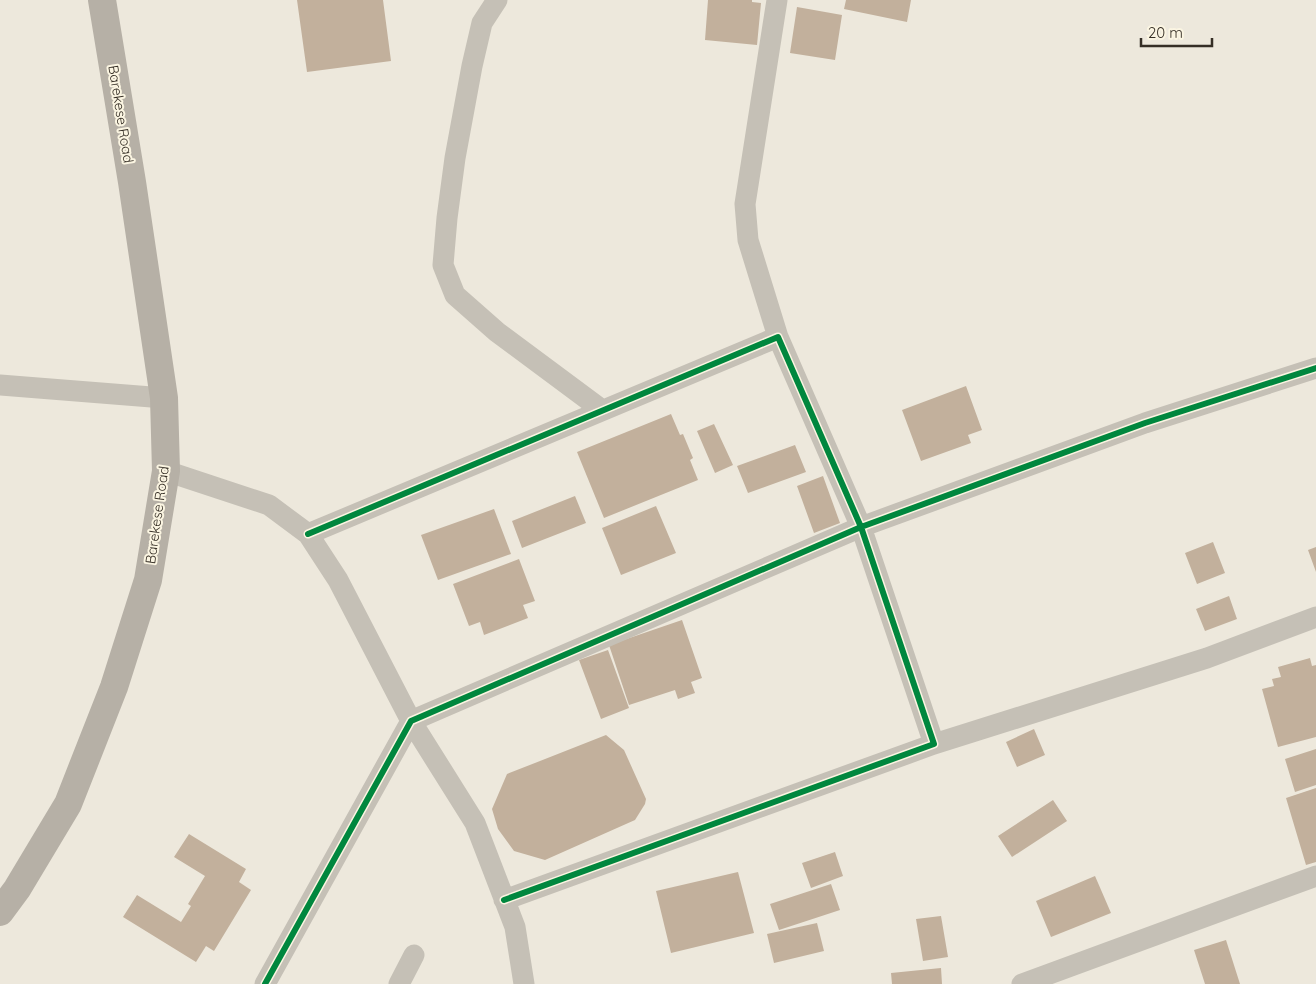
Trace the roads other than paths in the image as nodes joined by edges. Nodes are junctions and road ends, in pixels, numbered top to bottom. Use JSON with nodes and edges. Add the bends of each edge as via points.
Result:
{"nodes":[{"id":1,"x":102,"y":0,"type":"edge"},
{"id":2,"x":497,"y":0,"type":"edge"},
{"id":3,"x":777,"y":0,"type":"edge"},
{"id":4,"x":778,"y":336,"type":"junction"},
{"id":5,"x":1316,"y":368,"type":"edge"},
{"id":6,"x":0,"y":385,"type":"edge"},
{"id":7,"x":164,"y":398,"type":"junction"},
{"id":8,"x":602,"y":410,"type":"junction"},
{"id":9,"x":166,"y":471,"type":"junction"},
{"id":10,"x":861,"y":527,"type":"junction"},
{"id":11,"x":308,"y":534,"type":"junction"},
{"id":12,"x":1316,"y":617,"type":"edge"},
{"id":13,"x":411,"y":721,"type":"junction"},
{"id":14,"x":934,"y":744,"type":"junction"},
{"id":15,"x":1316,"y":876,"type":"edge"},
{"id":16,"x":504,"y":900,"type":"junction"},
{"id":17,"x":0,"y":912,"type":"edge"},
{"id":18,"x":414,"y":955,"type":"dead end"},
{"id":19,"x":265,"y":984,"type":"edge"},
{"id":20,"x":399,"y":984,"type":"edge"},
{"id":21,"x":524,"y":984,"type":"edge"},
{"id":22,"x":1022,"y":984,"type":"edge"}],
"edges":[{"from":1,"to":7,"type":"main road","name":"Barekese Road"},
{"from":2,"to":8,"type":"street","via":[[482,23],[472,66],[454,166],[443,266],[455,295],[497,332]]},
{"from":3,"to":4,"type":"street","via":[[745,204],[748,240]]},
{"from":4,"to":8,"type":"street"},
{"from":4,"to":10,"type":"street"},
{"from":5,"to":10,"type":"street","via":[[1145,423]]},
{"from":6,"to":7,"type":"street"},
{"from":7,"to":9,"type":"main road","name":"Barekese Road"},
{"from":8,"to":11,"type":"street"},
{"from":9,"to":11,"type":"street","via":[[270,505]]},
{"from":9,"to":17,"type":"main road","name":"Barekese Road","via":[[148,580],[114,687],[68,804]]},
{"from":10,"to":13,"type":"street"},
{"from":10,"to":14,"type":"street"},
{"from":11,"to":13,"type":"street","via":[[338,580]]},
{"from":12,"to":14,"type":"street","via":[[1207,658]]},
{"from":13,"to":16,"type":"street","via":[[475,823]]},
{"from":13,"to":19,"type":"street"},
{"from":14,"to":16,"type":"street"},
{"from":15,"to":22,"type":"street"},
{"from":16,"to":21,"type":"street","via":[[515,927]]},
{"from":18,"to":20,"type":"street"}]}
